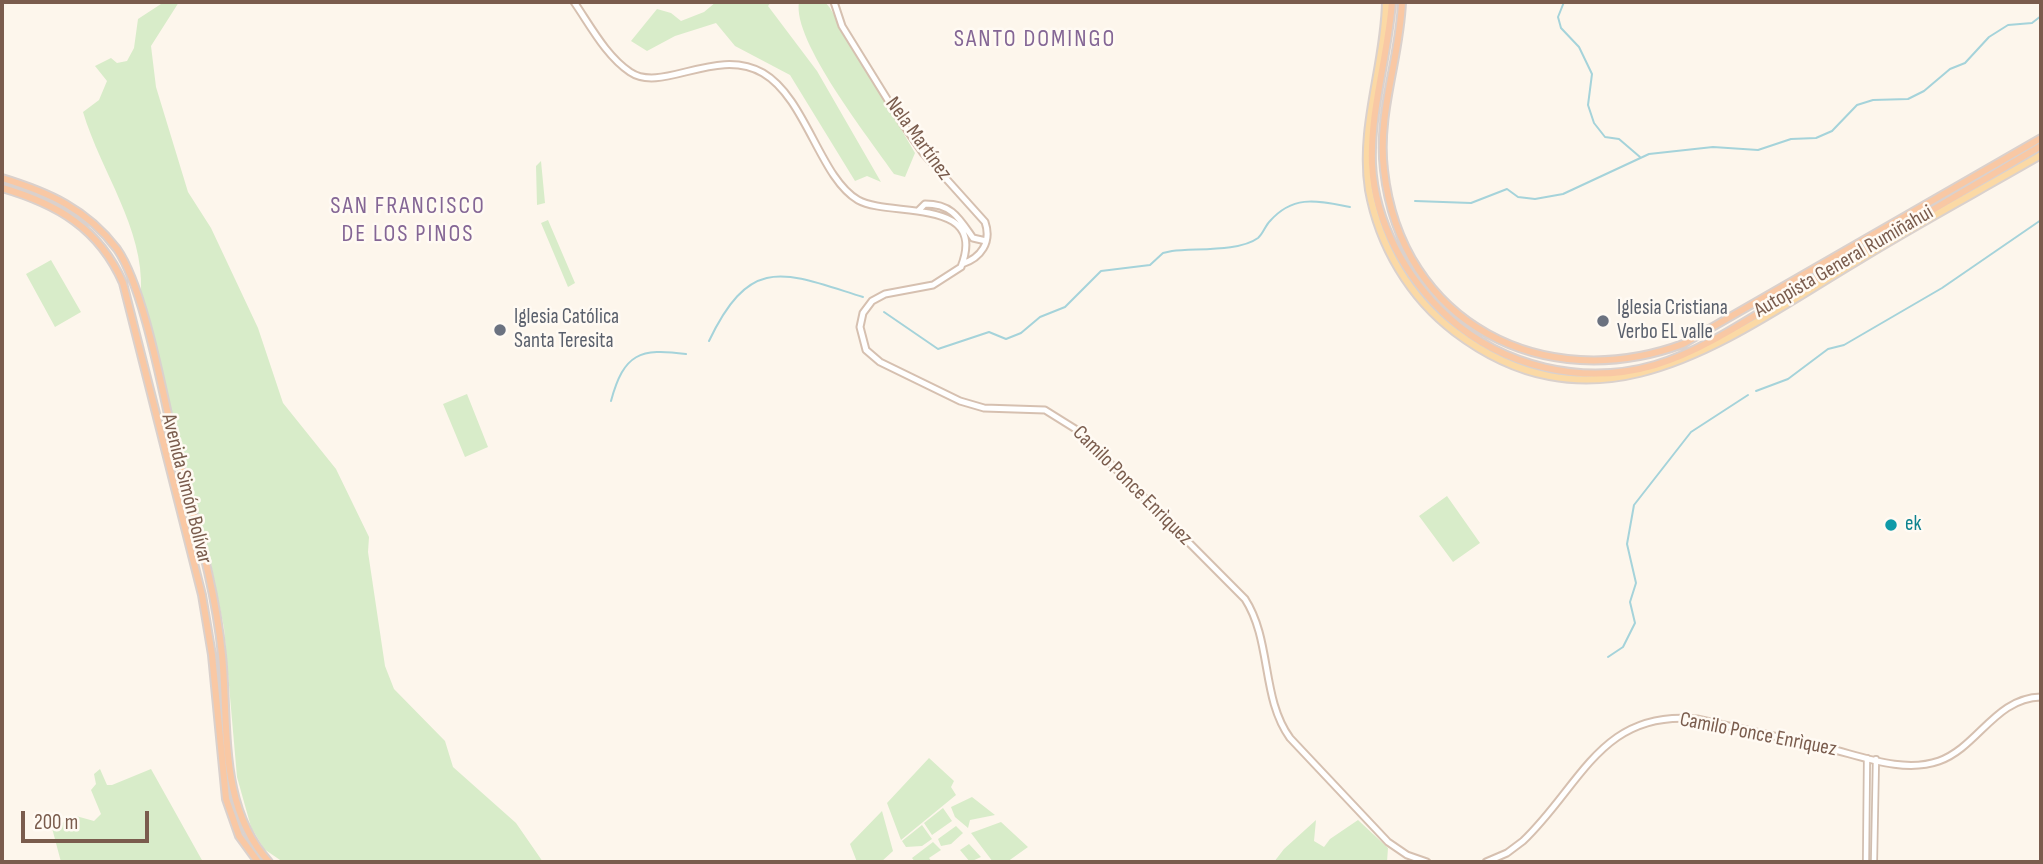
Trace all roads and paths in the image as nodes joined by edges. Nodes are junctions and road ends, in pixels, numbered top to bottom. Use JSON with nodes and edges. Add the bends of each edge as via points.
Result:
{"nodes":[{"id":1,"x":574,"y":2,"type":"edge"},
{"id":2,"x":834,"y":2,"type":"edge"},
{"id":3,"x":1389,"y":2,"type":"edge"},
{"id":4,"x":1402,"y":2,"type":"edge"},
{"id":5,"x":2041,"y":138,"type":"edge"},
{"id":6,"x":2041,"y":146,"type":"edge"},
{"id":7,"x":2041,"y":155,"type":"edge"},
{"id":8,"x":2,"y":178,"type":"edge"},
{"id":9,"x":2,"y":188,"type":"edge"},
{"id":10,"x":919,"y":210,"type":"junction"},
{"id":11,"x":986,"y":241,"type":"junction"},
{"id":12,"x":962,"y":264,"type":"junction"},
{"id":13,"x":2041,"y":697,"type":"edge"},
{"id":14,"x":1867,"y":758,"type":"junction"},
{"id":15,"x":1876,"y":759,"type":"junction"},
{"id":16,"x":258,"y":862,"type":"edge"},
{"id":17,"x":269,"y":862,"type":"edge"},
{"id":18,"x":1427,"y":862,"type":"edge"},
{"id":19,"x":1486,"y":862,"type":"edge"},
{"id":20,"x":1866,"y":862,"type":"edge"},
{"id":21,"x":1874,"y":862,"type":"edge"}],
"edges":[{"from":1,"to":10,"type":"main road","via":[[618,61],[637,76],[652,79],[723,63],[764,74],[786,94],[847,192],[879,208]]},
{"from":2,"to":11,"type":"main road","name":"Nela Martínez","via":[[842,26],[907,129],[985,222]]},
{"from":3,"to":6,"type":"highway","name":"Autopista General Rumiñahui","via":[[1372,165],[1394,247],[1426,295],[1461,329],[1537,366],[1609,373],[1678,356]]},
{"from":3,"to":7,"type":"main road","via":[[1367,146],[1369,190],[1384,241],[1406,281],[1444,324],[1483,350],[1540,373],[1603,380],[1684,361]]},
{"from":4,"to":5,"type":"highway","name":"Autopista General Rumiñahui","via":[[1383,146],[1387,193],[1401,238],[1443,300],[1492,337],[1545,356],[1614,362],[1683,344]]},
{"from":8,"to":17,"type":"highway","name":"Avenida Simón Bolívar","via":[[76,208],[117,250],[131,276],[210,589],[222,652],[233,794],[247,834]]},
{"from":9,"to":16,"type":"highway","name":"Avenida Simón Bolívar","via":[[58,208],[82,224],[111,259],[123,283],[202,595],[226,799],[239,836]]},
{"from":10,"to":11,"type":"main road","via":[[925,204],[949,208],[973,238]]},
{"from":10,"to":12,"type":"main road","via":[[943,215],[954,223],[963,239]]},
{"from":11,"to":12,"type":"main road","via":[[976,258]]},
{"from":12,"to":18,"type":"main road","name":"Camilo Ponce Enrìquez","via":[[942,282],[885,294],[872,302],[860,327],[870,354],[960,401],[984,408],[1045,410],[1077,430],[1245,600],[1256,617],[1279,717],[1290,738],[1388,842]]},
{"from":13,"to":15,"type":"main road","name":"Camilo Ponce Enrìquez","via":[[2005,709],[1941,760],[1906,765]]},
{"from":14,"to":15,"type":"main road","name":"Camilo Ponce Enrìquez"},
{"from":14,"to":19,"type":"main road","name":"Camilo Ponce Enrìquez","via":[[1698,719],[1638,724],[1599,750],[1523,841]]},
{"from":14,"to":20,"type":"street"},
{"from":15,"to":21,"type":"street"}]}
